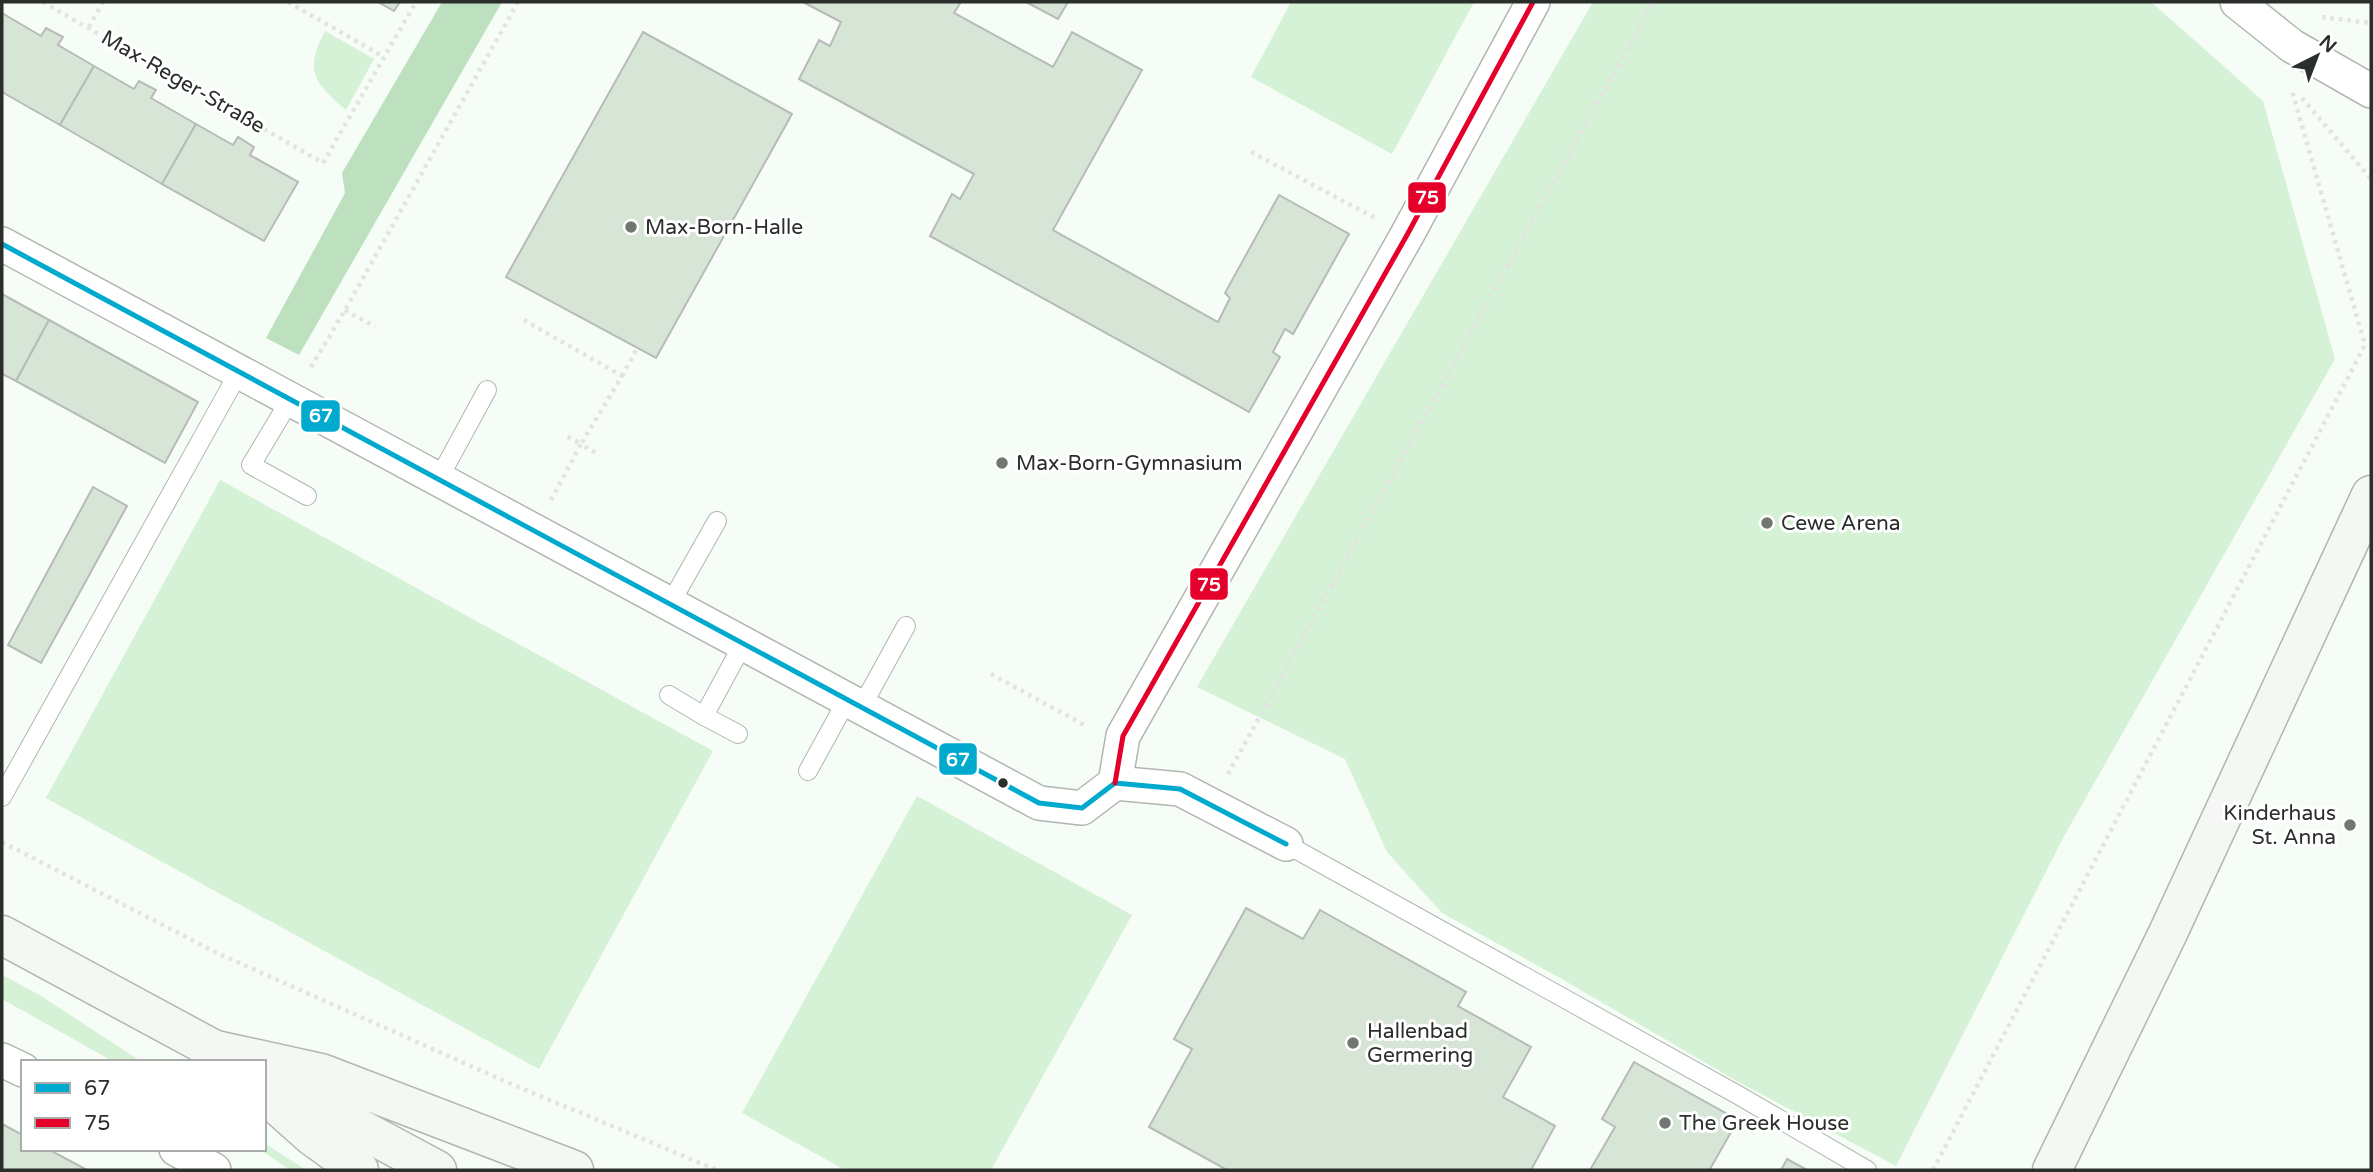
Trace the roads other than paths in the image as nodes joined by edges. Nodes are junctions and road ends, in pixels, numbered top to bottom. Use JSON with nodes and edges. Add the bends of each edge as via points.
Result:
{"nodes":[{"id":1,"x":1533,"y":2,"type":"edge"},
{"id":2,"x":2236,"y":2,"type":"edge"},
{"id":3,"x":2371,"y":91,"type":"edge"},
{"id":4,"x":2,"y":244,"type":"edge"},
{"id":5,"x":239,"y":372,"type":"junction"},
{"id":6,"x":487,"y":390,"type":"dead end"},
{"id":7,"x":290,"y":400,"type":"junction"},
{"id":8,"x":438,"y":480,"type":"junction"},
{"id":9,"x":2371,"y":495,"type":"edge"},
{"id":10,"x":307,"y":496,"type":"dead end"},
{"id":11,"x":717,"y":521,"type":"dead end"},
{"id":12,"x":670,"y":604,"type":"junction"},
{"id":13,"x":906,"y":626,"type":"dead end"},
{"id":14,"x":743,"y":644,"type":"junction"},
{"id":15,"x":669,"y":695,"type":"dead end"},
{"id":16,"x":854,"y":704,"type":"junction"},
{"id":17,"x":704,"y":716,"type":"junction"},
{"id":18,"x":738,"y":734,"type":"dead end"},
{"id":19,"x":808,"y":771,"type":"dead end"},
{"id":20,"x":1115,"y":783,"type":"junction"},
{"id":21,"x":2,"y":797,"type":"edge"},
{"id":22,"x":1286,"y":844,"type":"joint"},
{"id":23,"x":2,"y":935,"type":"edge"},
{"id":24,"x":227,"y":1058,"type":"edge"},
{"id":25,"x":2,"y":1060,"type":"edge"},
{"id":26,"x":266,"y":1064,"type":"edge"},
{"id":27,"x":21,"y":1069,"type":"edge"},
{"id":28,"x":266,"y":1078,"type":"edge"},
{"id":29,"x":266,"y":1095,"type":"edge"},
{"id":30,"x":180,"y":1151,"type":"edge"},
{"id":31,"x":214,"y":1170,"type":"edge"},
{"id":32,"x":359,"y":1170,"type":"edge"},
{"id":33,"x":437,"y":1170,"type":"edge"},
{"id":34,"x":574,"y":1170,"type":"edge"},
{"id":35,"x":1867,"y":1170,"type":"edge"},
{"id":36,"x":2052,"y":1170,"type":"edge"}],
"edges":[{"from":1,"to":20,"type":"street","via":[[1407,235],[1123,736]]},
{"from":2,"to":3,"type":"street","via":[[2292,46]]},
{"from":4,"to":5,"type":"street"},
{"from":5,"to":7,"type":"street"},
{"from":5,"to":21,"type":"lane"},
{"from":6,"to":8,"type":"lane"},
{"from":7,"to":8,"type":"street"},
{"from":7,"to":10,"type":"lane","via":[[251,465]]},
{"from":8,"to":12,"type":"street"},
{"from":9,"to":36,"type":"main road"},
{"from":11,"to":12,"type":"lane"},
{"from":12,"to":14,"type":"street"},
{"from":13,"to":16,"type":"lane"},
{"from":14,"to":16,"type":"street"},
{"from":14,"to":17,"type":"lane"},
{"from":15,"to":17,"type":"lane"},
{"from":16,"to":19,"type":"lane"},
{"from":16,"to":20,"type":"street","via":[[1040,803],[1082,808]]},
{"from":17,"to":18,"type":"lane"},
{"from":20,"to":22,"type":"street","via":[[1180,789]]},
{"from":22,"to":35,"type":"lane"},
{"from":23,"to":24,"type":"main road"},
{"from":25,"to":27,"type":"street"},
{"from":26,"to":34,"type":"main road","via":[[321,1073]]},
{"from":28,"to":33,"type":"main road"},
{"from":29,"to":32,"type":"main road"},
{"from":30,"to":31,"type":"street"}]}
